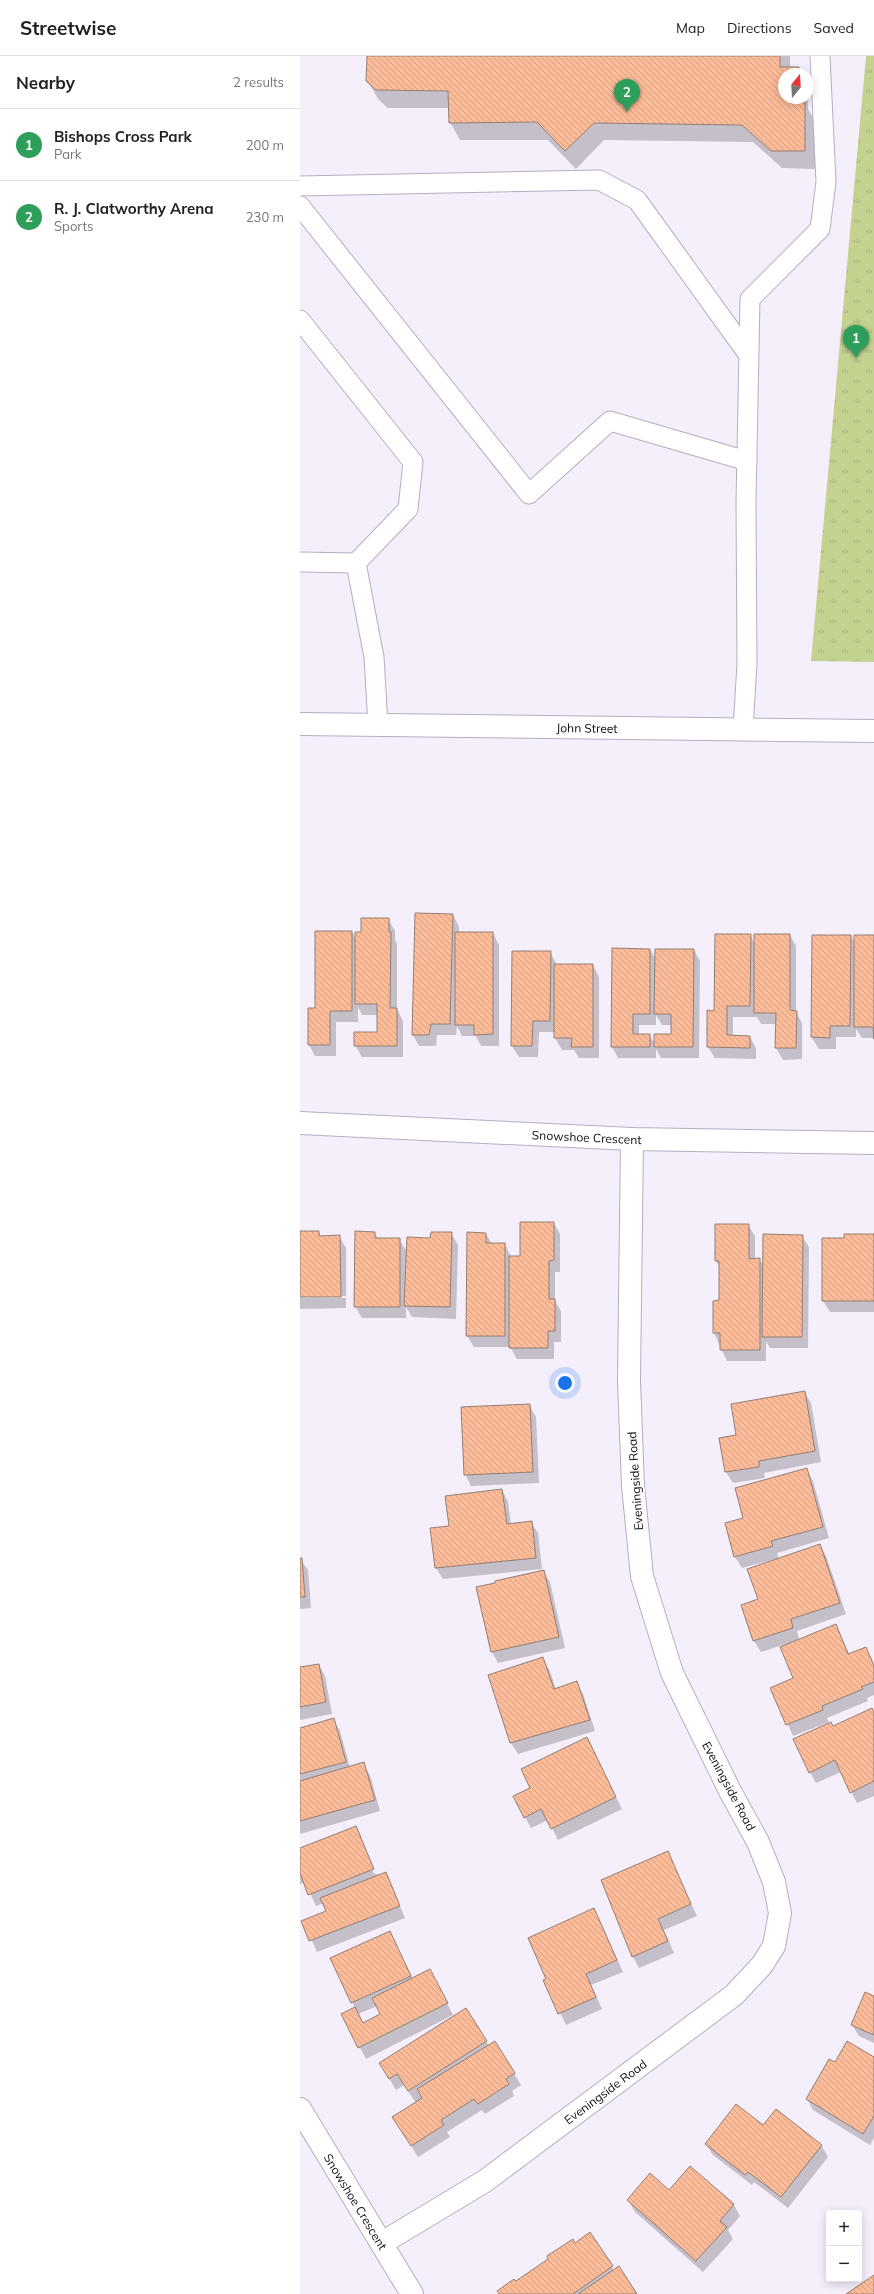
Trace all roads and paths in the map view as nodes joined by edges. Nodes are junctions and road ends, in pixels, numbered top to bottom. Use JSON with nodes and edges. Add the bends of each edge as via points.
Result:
{"nodes":[{"id":1,"x":820,"y":56,"type":"edge"},
{"id":2,"x":300,"y":186,"type":"edge"},
{"id":3,"x":300,"y":206,"type":"edge"},
{"id":4,"x":300,"y":320,"type":"edge"},
{"id":5,"x":748,"y":354,"type":"junction"},
{"id":6,"x":747,"y":460,"type":"junction"},
{"id":7,"x":300,"y":562,"type":"edge"},
{"id":8,"x":356,"y":563,"type":"junction"},
{"id":9,"x":300,"y":724,"type":"edge"},
{"id":10,"x":378,"y":725,"type":"junction"},
{"id":11,"x":743,"y":729,"type":"junction"},
{"id":12,"x":874,"y":731,"type":"edge"},
{"id":13,"x":300,"y":1124,"type":"edge"},
{"id":14,"x":632,"y":1139,"type":"junction"},
{"id":15,"x":874,"y":1143,"type":"edge"},
{"id":16,"x":300,"y":2109,"type":"edge"},
{"id":17,"x":382,"y":2243,"type":"junction"},
{"id":18,"x":412,"y":2294,"type":"edge"}],
"edges":[{"from":1,"to":5,"type":"lane","via":[[826,182],[820,229],[750,299]]},
{"from":2,"to":5,"type":"lane","via":[[599,180],[636,200]]},
{"from":3,"to":6,"type":"lane","via":[[529,494],[610,421]]},
{"from":4,"to":8,"type":"lane","via":[[413,462],[408,510]]},
{"from":5,"to":6,"type":"lane"},
{"from":6,"to":11,"type":"lane","via":[[747,664]]},
{"from":7,"to":8,"type":"lane"},
{"from":8,"to":10,"type":"lane","via":[[374,657]]},
{"from":9,"to":10,"type":"street","name":"John Street"},
{"from":10,"to":11,"type":"street","name":"John Street"},
{"from":11,"to":12,"type":"street","name":"John Street"},
{"from":13,"to":14,"type":"street","name":"Snowshoe Crescent"},
{"from":14,"to":15,"type":"street","name":"Snowshoe Crescent"},
{"from":14,"to":17,"type":"street","name":"Eveningside Road","via":[[630,1381],[633,1486],[642,1576],[672,1673],[758,1842],[774,1882],[780,1913],[774,1946],[762,1965],[728,2000],[485,2181]]},
{"from":16,"to":17,"type":"street","name":"Snowshoe Crescent"},
{"from":17,"to":18,"type":"street","name":"Snowshoe Crescent"}]}
